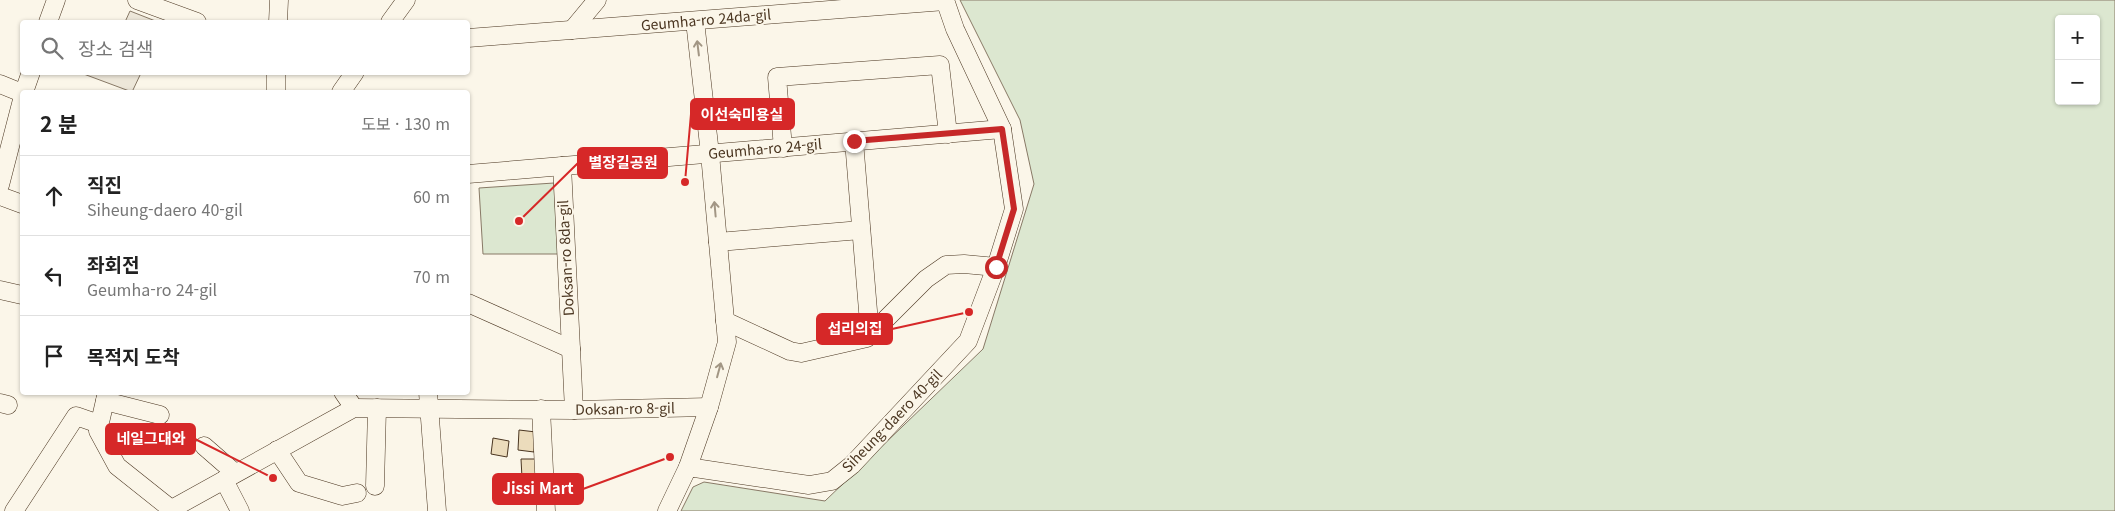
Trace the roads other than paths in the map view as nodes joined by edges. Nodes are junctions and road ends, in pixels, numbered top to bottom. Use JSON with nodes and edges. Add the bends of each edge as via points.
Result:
{"nodes":[{"id":1,"x":56,"y":0,"type":"edge"},
{"id":2,"x":137,"y":0,"type":"edge"},
{"id":3,"x":279,"y":0,"type":"edge"},
{"id":4,"x":406,"y":0,"type":"edge"},
{"id":5,"x":597,"y":0,"type":"edge"},
{"id":6,"x":945,"y":0,"type":"edge"},
{"id":7,"x":887,"y":2,"type":"edge"},
{"id":8,"x":49,"y":20,"type":"edge"},
{"id":9,"x":192,"y":20,"type":"edge"},
{"id":10,"x":278,"y":20,"type":"edge"},
{"id":11,"x":391,"y":20,"type":"edge"},
{"id":12,"x":695,"y":21,"type":"junction"},
{"id":13,"x":572,"y":30,"type":"junction"},
{"id":14,"x":470,"y":38,"type":"edge"},
{"id":15,"x":30,"y":75,"type":"edge"},
{"id":16,"x":276,"y":75,"type":"edge"},
{"id":17,"x":353,"y":75,"type":"edge"},
{"id":18,"x":0,"y":84,"type":"edge"},
{"id":19,"x":25,"y":90,"type":"edge"},
{"id":20,"x":276,"y":90,"type":"edge"},
{"id":21,"x":342,"y":90,"type":"edge"},
{"id":22,"x":20,"y":92,"type":"edge"},
{"id":23,"x":20,"y":108,"type":"edge"},
{"id":24,"x":1002,"y":129,"type":"junction"},
{"id":25,"x":948,"y":134,"type":"junction"},
{"id":26,"x":854,"y":141,"type":"junction"},
{"id":27,"x":783,"y":148,"type":"junction"},
{"id":28,"x":710,"y":154,"type":"junction"},
{"id":29,"x":562,"y":166,"type":"junction"},
{"id":30,"x":470,"y":174,"type":"edge"},
{"id":31,"x":0,"y":185,"type":"edge"},
{"id":32,"x":0,"y":196,"type":"edge"},
{"id":33,"x":20,"y":203,"type":"edge"},
{"id":34,"x":861,"y":230,"type":"junction"},
{"id":35,"x":718,"y":242,"type":"junction"},
{"id":36,"x":996,"y":267,"type":"junction"},
{"id":37,"x":0,"y":290,"type":"edge"},
{"id":38,"x":20,"y":295,"type":"edge"},
{"id":39,"x":470,"y":304,"type":"edge"},
{"id":40,"x":725,"y":321,"type":"junction"},
{"id":41,"x":870,"y":335,"type":"junction"},
{"id":42,"x":571,"y":349,"type":"junction"},
{"id":43,"x":344,"y":395,"type":"edge"},
{"id":44,"x":106,"y":397,"type":"edge"},
{"id":45,"x":429,"y":401,"type":"edge"},
{"id":46,"x":709,"y":407,"type":"junction"},
{"id":47,"x":354,"y":408,"type":"junction"},
{"id":48,"x":377,"y":408,"type":"junction"},
{"id":49,"x":541,"y":409,"type":"junction"},
{"id":50,"x":574,"y":410,"type":"junction"},
{"id":51,"x":160,"y":415,"type":"dead end"},
{"id":52,"x":99,"y":424,"type":"junction"},
{"id":53,"x":204,"y":446,"type":"dead end"},
{"id":54,"x":277,"y":450,"type":"junction"},
{"id":55,"x":688,"y":467,"type":"junction"},
{"id":56,"x":230,"y":477,"type":"junction"},
{"id":57,"x":375,"y":486,"type":"dead end"},
{"id":58,"x":357,"y":493,"type":"dead end"},
{"id":59,"x":177,"y":508,"type":"edge"},
{"id":60,"x":14,"y":511,"type":"edge"},
{"id":61,"x":240,"y":511,"type":"edge"},
{"id":62,"x":437,"y":511,"type":"edge"},
{"id":63,"x":546,"y":511,"type":"edge"},
{"id":64,"x":667,"y":511,"type":"edge"}],
"edges":[{"from":1,"to":8,"type":"street"},
{"from":2,"to":9,"type":"street"},
{"from":3,"to":10,"type":"street"},
{"from":4,"to":11,"type":"street"},
{"from":5,"to":13,"type":"street"},
{"from":6,"to":7,"type":"street","name":"Geumha-ro 24da-gil"},
{"from":6,"to":24,"type":"street","name":"Siheung-daero 40-gil","via":[[955,29]]},
{"from":7,"to":12,"type":"street","name":"Geumha-ro 24da-gil"},
{"from":12,"to":13,"type":"street","name":"Geumha-ro 24da-gil"},
{"from":28,"to":12,"type":"street","one_way":true},
{"from":13,"to":14,"type":"street","name":"Geumha-ro 24da-gil"},
{"from":15,"to":19,"type":"street"},
{"from":16,"to":20,"type":"street"},
{"from":17,"to":21,"type":"street"},
{"from":18,"to":22,"type":"street"},
{"from":23,"to":31,"type":"street"},
{"from":24,"to":25,"type":"street","name":"Geumha-ro 24-gil"},
{"from":24,"to":36,"type":"street","name":"Siheung-daero 40-gil","via":[[1014,209]]},
{"from":25,"to":26,"type":"street","name":"Geumha-ro 24-gil"},
{"from":25,"to":27,"type":"street","via":[[940,65],[777,77]]},
{"from":26,"to":27,"type":"street","name":"Geumha-ro 24-gil"},
{"from":26,"to":34,"type":"street"},
{"from":27,"to":28,"type":"street","name":"Geumha-ro 24-gil"},
{"from":28,"to":29,"type":"street","name":"Geumha-ro 24-gil"},
{"from":35,"to":28,"type":"street","one_way":true},
{"from":29,"to":30,"type":"street","name":"Geumha-ro 24-gil"},
{"from":29,"to":42,"type":"street","name":"Doksan-ro 8da-gil"},
{"from":32,"to":33,"type":"street"},
{"from":34,"to":35,"type":"street"},
{"from":34,"to":41,"type":"street"},
{"from":35,"to":40,"type":"street"},
{"from":36,"to":41,"type":"street","via":[[946,266],[926,279]]},
{"from":36,"to":55,"type":"street","name":"Siheung-daero 40-gil","via":[[968,341],[852,464],[832,480],[809,486]]},
{"from":37,"to":38,"type":"street"},
{"from":39,"to":42,"type":"street"},
{"from":40,"to":41,"type":"street","via":[[790,351],[801,352]]},
{"from":46,"to":40,"type":"street","one_way":true,"via":[[726,342]]},
{"from":42,"to":50,"type":"street","name":"Doksan-ro 8da-gil"},
{"from":43,"to":47,"type":"street"},
{"from":44,"to":51,"type":"street"},
{"from":44,"to":52,"type":"street"},
{"from":45,"to":48,"type":"street","name":"Doksan-ro 8-gil"},
{"from":45,"to":49,"type":"street","name":"Doksan-ro 8-gil"},
{"from":45,"to":62,"type":"street"},
{"from":46,"to":50,"type":"street","name":"Doksan-ro 8-gil"},
{"from":46,"to":55,"type":"street"},
{"from":47,"to":48,"type":"street","name":"Doksan-ro 8-gil"},
{"from":47,"to":54,"type":"street","name":"Doksan-ro 8-gil"},
{"from":48,"to":57,"type":"street"},
{"from":49,"to":50,"type":"street","name":"Doksan-ro 8-gil"},
{"from":49,"to":63,"type":"street"},
{"from":52,"to":59,"type":"street","via":[[98,432],[117,466]]},
{"from":52,"to":60,"type":"street","via":[[76,416]]},
{"from":53,"to":56,"type":"street"},
{"from":54,"to":56,"type":"street","name":"Doksan-ro 8-gil"},
{"from":54,"to":58,"type":"street","via":[[299,483],[342,496]]},
{"from":55,"to":64,"type":"street"},
{"from":56,"to":59,"type":"street","name":"Doksan-ro 8-gil"},
{"from":56,"to":61,"type":"street"}]}
